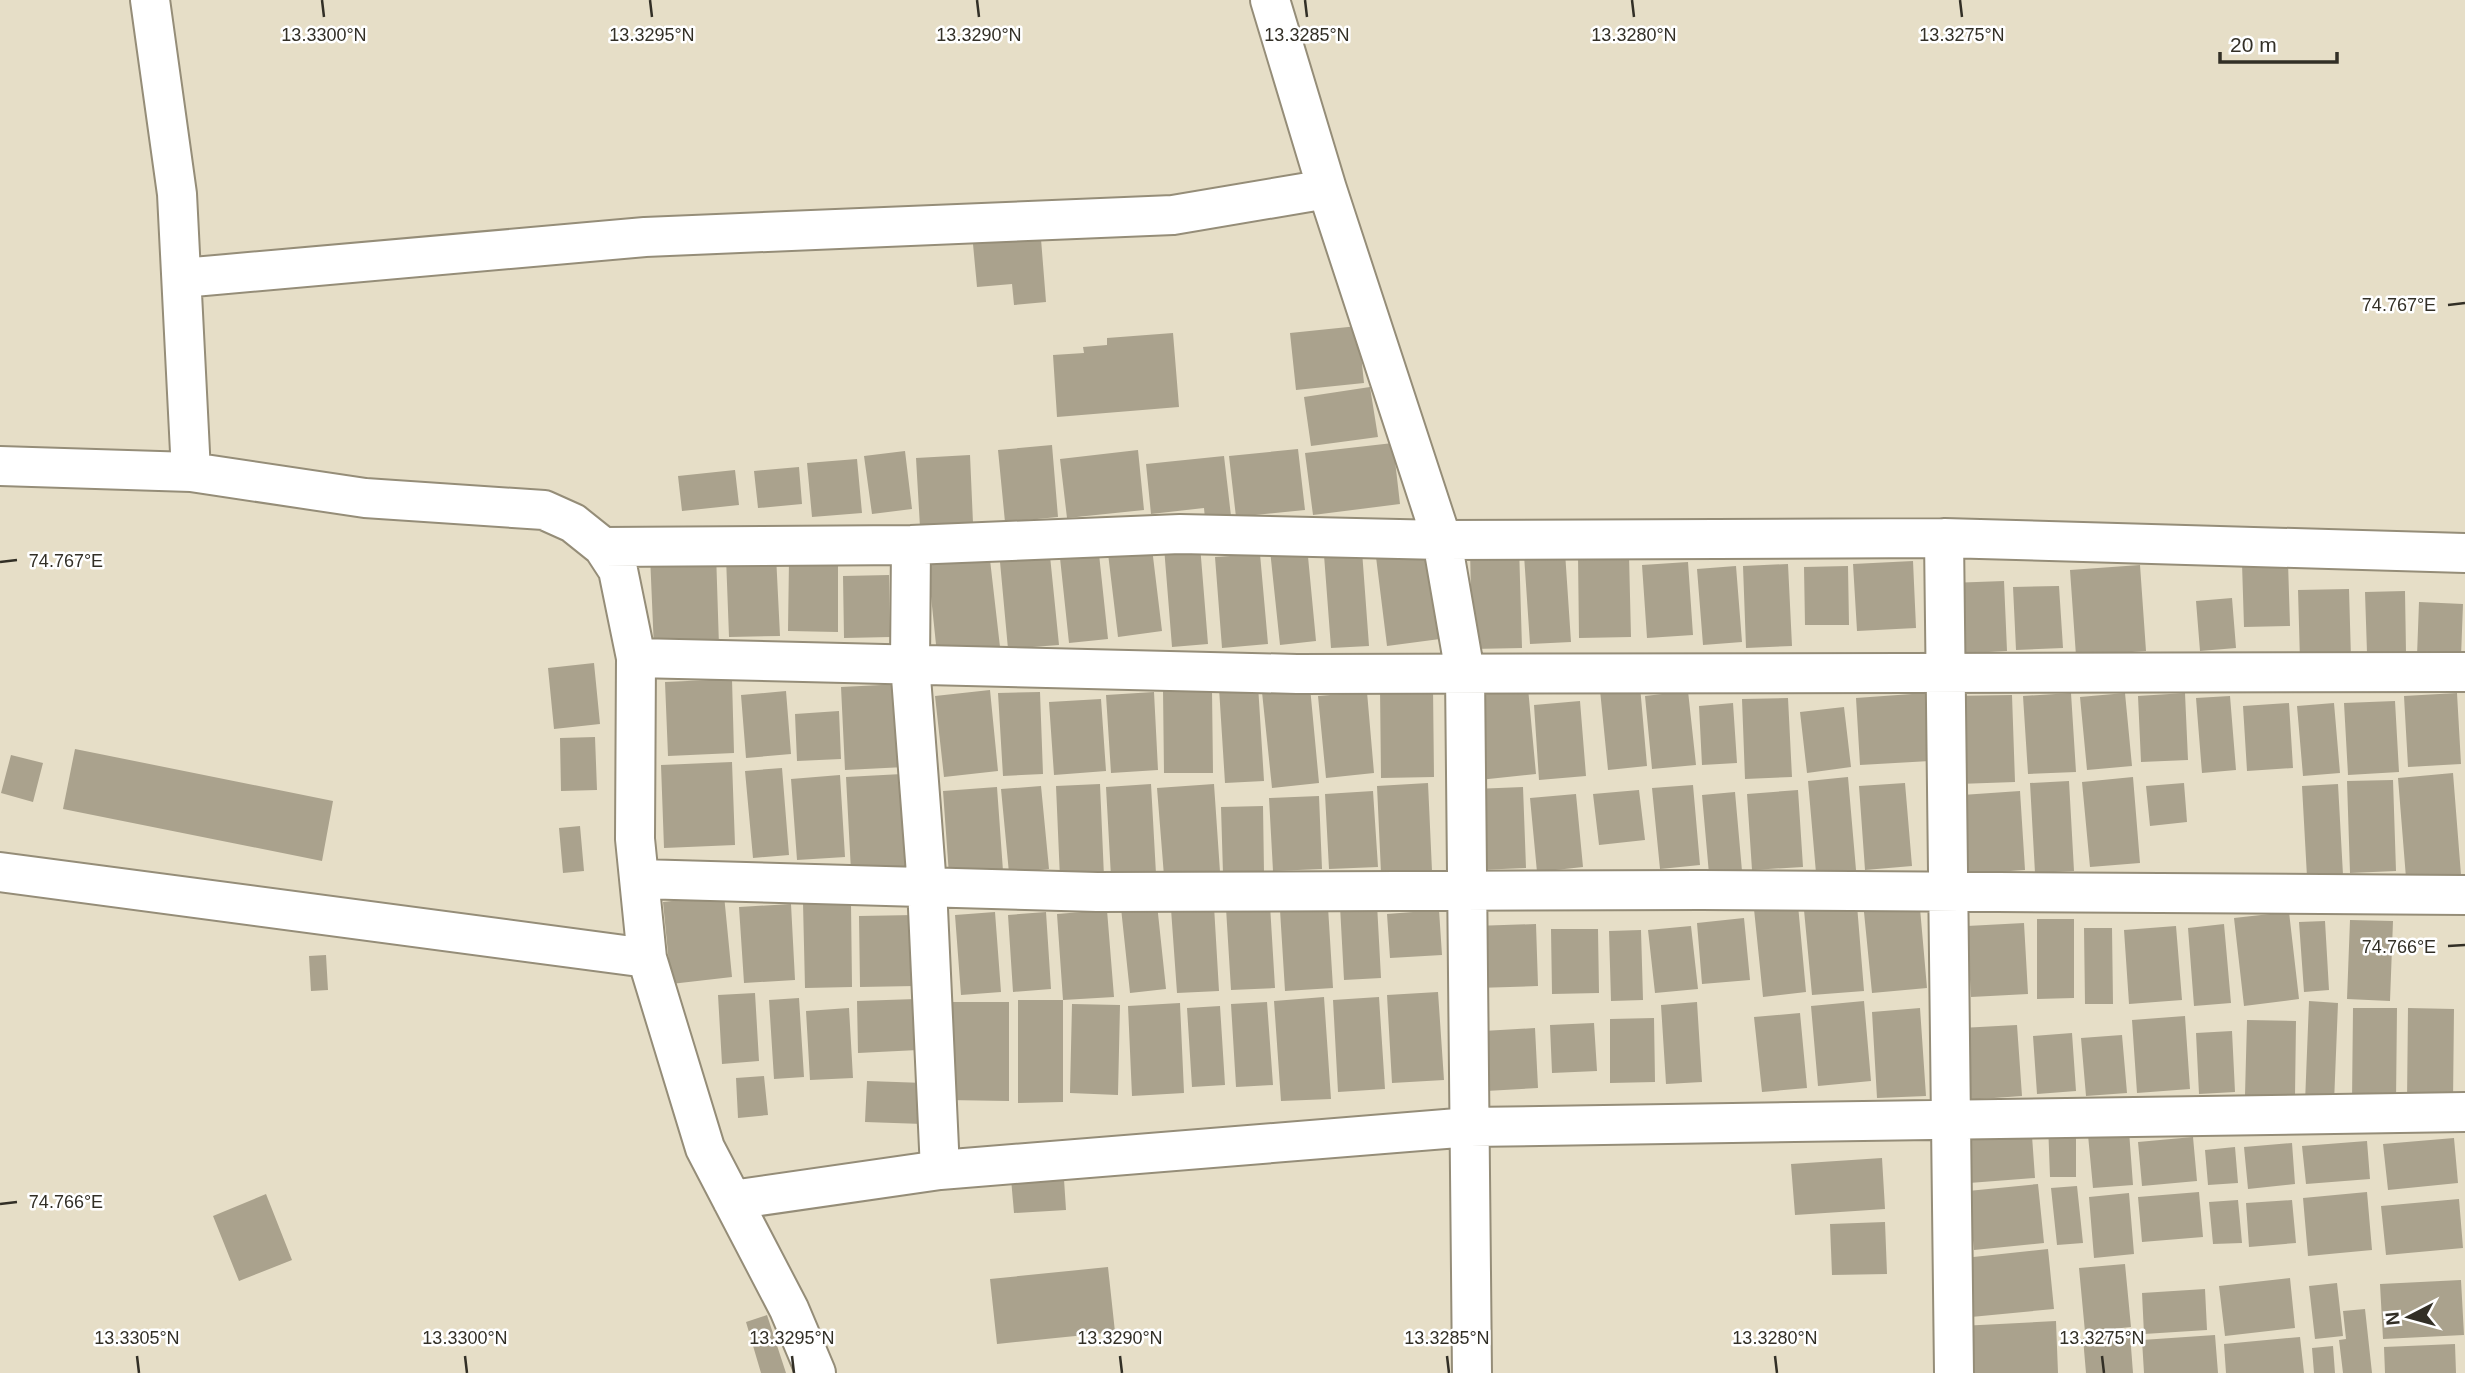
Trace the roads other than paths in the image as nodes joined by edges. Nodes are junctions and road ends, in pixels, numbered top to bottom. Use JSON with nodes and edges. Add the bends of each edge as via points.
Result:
{"nodes":[{"id":1,"x":150,"y":0,"type":"edge"},
{"id":2,"x":1270,"y":0,"type":"edge"},
{"id":3,"x":1327,"y":189,"type":"junction"},
{"id":4,"x":182,"y":278,"type":"junction"},
{"id":5,"x":0,"y":466,"type":"edge"},
{"id":6,"x":191,"y":472,"type":"junction"},
{"id":7,"x":1944,"y":538,"type":"junction"},
{"id":8,"x":1442,"y":540,"type":"junction"},
{"id":9,"x":911,"y":545,"type":"junction"},
{"id":10,"x":603,"y":547,"type":"junction"},
{"id":11,"x":2465,"y":553,"type":"edge"},
{"id":12,"x":636,"y":658,"type":"junction"},
{"id":13,"x":910,"y":664,"type":"junction"},
{"id":14,"x":2465,"y":672,"type":"edge"},
{"id":15,"x":1465,"y":673,"type":"junction"},
{"id":16,"x":1945,"y":673,"type":"junction"},
{"id":17,"x":0,"y":872,"type":"edge"},
{"id":18,"x":639,"y":879,"type":"junction"},
{"id":19,"x":927,"y":887,"type":"junction"},
{"id":20,"x":1468,"y":891,"type":"junction"},
{"id":21,"x":1948,"y":892,"type":"junction"},
{"id":22,"x":2465,"y":895,"type":"edge"},
{"id":23,"x":647,"y":958,"type":"junction"},
{"id":24,"x":2465,"y":1112,"type":"edge"},
{"id":25,"x":1951,"y":1119,"type":"junction"},
{"id":26,"x":1470,"y":1127,"type":"junction"},
{"id":27,"x":940,"y":1170,"type":"junction"},
{"id":28,"x":732,"y":1200,"type":"junction"},
{"id":29,"x":816,"y":1373,"type":"edge"},
{"id":30,"x":1472,"y":1373,"type":"edge"},
{"id":31,"x":1954,"y":1373,"type":"edge"}],
"edges":[{"from":1,"to":4,"type":"street","via":[[177,194]]},
{"from":2,"to":3,"type":"street"},
{"from":3,"to":4,"type":"street","via":[[1173,215],[645,237]]},
{"from":3,"to":8,"type":"street"},
{"from":4,"to":6,"type":"street"},
{"from":5,"to":6,"type":"street"},
{"from":6,"to":10,"type":"street","via":[[365,498],[544,510],[573,523]]},
{"from":7,"to":8,"type":"street"},
{"from":7,"to":11,"type":"street"},
{"from":7,"to":16,"type":"street"},
{"from":8,"to":9,"type":"street","via":[[1180,534]]},
{"from":8,"to":15,"type":"street"},
{"from":9,"to":10,"type":"street"},
{"from":9,"to":13,"type":"street"},
{"from":10,"to":12,"type":"street","via":[[618,570]]},
{"from":12,"to":13,"type":"street"},
{"from":12,"to":18,"type":"street"},
{"from":13,"to":15,"type":"street","via":[[1297,674]]},
{"from":13,"to":19,"type":"street"},
{"from":14,"to":16,"type":"street"},
{"from":15,"to":16,"type":"street"},
{"from":15,"to":20,"type":"street"},
{"from":16,"to":21,"type":"street"},
{"from":17,"to":23,"type":"street"},
{"from":18,"to":19,"type":"street"},
{"from":18,"to":23,"type":"street"},
{"from":19,"to":20,"type":"street","via":[[1097,892]]},
{"from":19,"to":27,"type":"street"},
{"from":20,"to":21,"type":"street"},
{"from":20,"to":26,"type":"street"},
{"from":21,"to":22,"type":"street"},
{"from":21,"to":25,"type":"street"},
{"from":23,"to":28,"type":"street","via":[[705,1148]]},
{"from":24,"to":25,"type":"street"},
{"from":25,"to":26,"type":"street"},
{"from":25,"to":31,"type":"street"},
{"from":26,"to":27,"type":"street"},
{"from":26,"to":30,"type":"street"},
{"from":27,"to":28,"type":"street"},
{"from":28,"to":29,"type":"street"}]}
